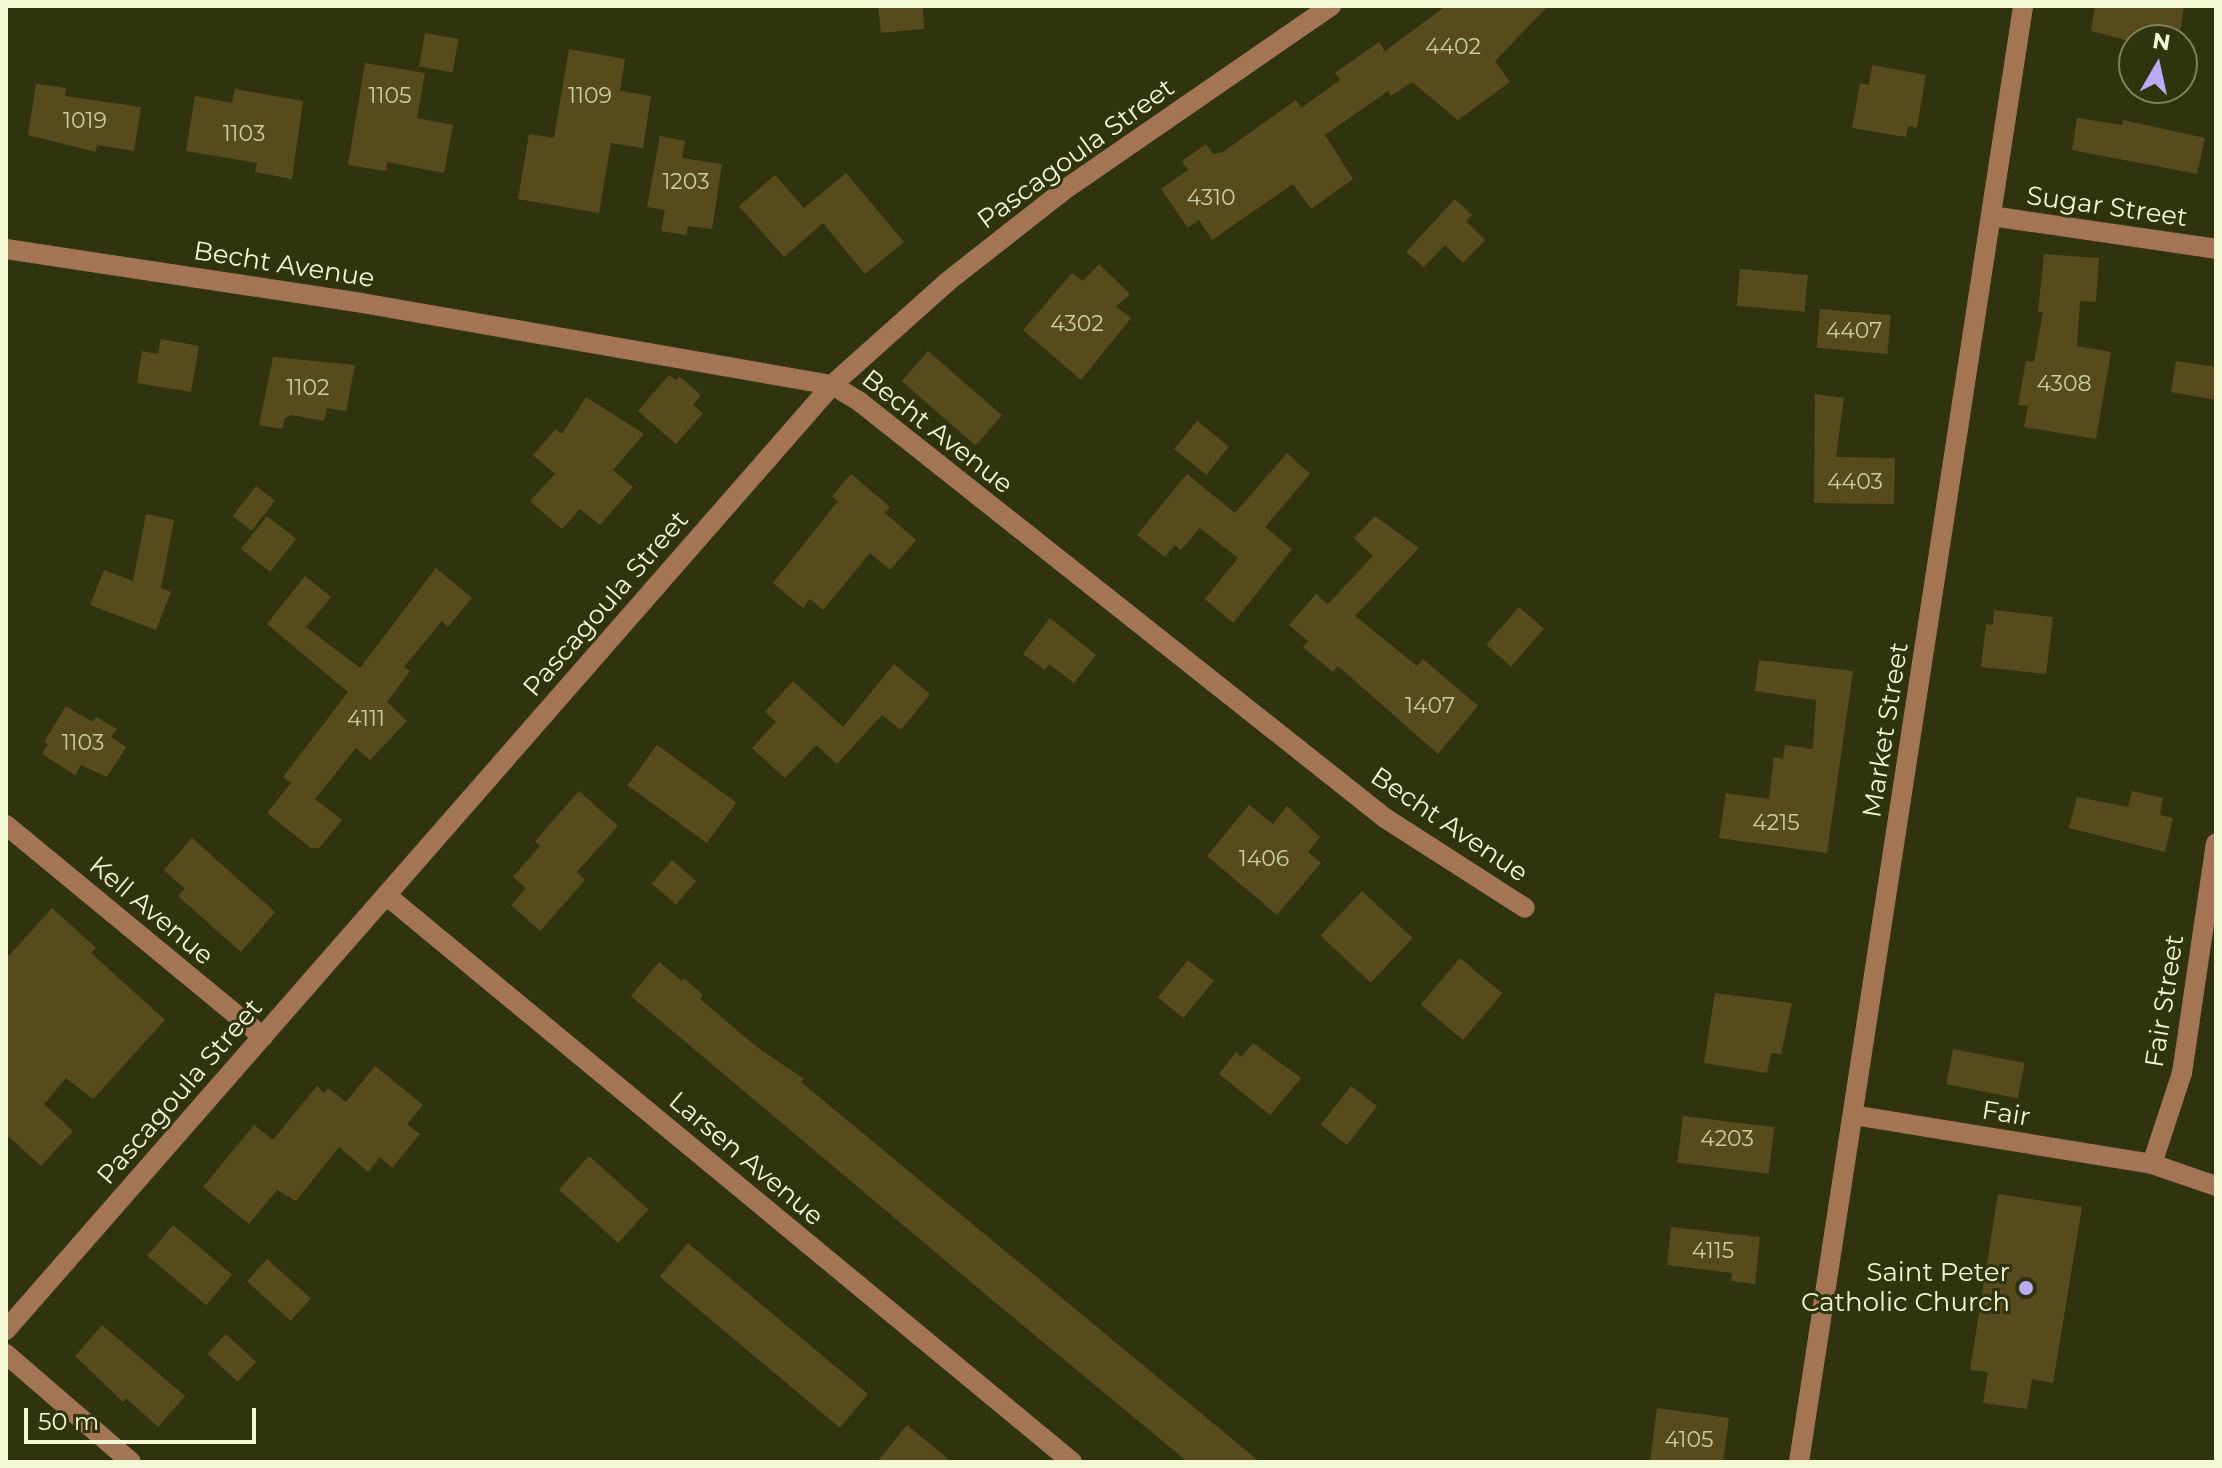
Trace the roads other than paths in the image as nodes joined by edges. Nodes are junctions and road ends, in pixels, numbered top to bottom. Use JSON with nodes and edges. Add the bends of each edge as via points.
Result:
{"nodes":[{"id":1,"x":1331,"y":6,"type":"edge"},
{"id":2,"x":2023,"y":6,"type":"edge"},
{"id":3,"x":1991,"y":216,"type":"junction"},
{"id":4,"x":6,"y":249,"type":"edge"},
{"id":5,"x":2216,"y":249,"type":"edge"},
{"id":6,"x":832,"y":385,"type":"junction"},
{"id":7,"x":6,"y":825,"type":"edge"},
{"id":8,"x":2216,"y":844,"type":"edge"},
{"id":9,"x":386,"y":895,"type":"junction"},
{"id":10,"x":1525,"y":908,"type":"dead end"},
{"id":11,"x":263,"y":1037,"type":"junction"},
{"id":12,"x":1853,"y":1115,"type":"junction"},
{"id":13,"x":2152,"y":1164,"type":"junction"},
{"id":14,"x":2216,"y":1186,"type":"edge"},
{"id":15,"x":6,"y":1330,"type":"edge"},
{"id":16,"x":6,"y":1354,"type":"edge"},
{"id":17,"x":131,"y":1462,"type":"edge"},
{"id":18,"x":1072,"y":1462,"type":"edge"},
{"id":19,"x":1799,"y":1462,"type":"edge"}],
"edges":[{"from":1,"to":6,"type":"street","name":"Pascagoula Street","via":[[1067,188],[947,282]]},
{"from":2,"to":3,"type":"street","name":"Market Street"},
{"from":3,"to":5,"type":"street","name":"Sugar Street"},
{"from":3,"to":12,"type":"street","name":"Market Street"},
{"from":4,"to":6,"type":"street","name":"Becht Avenue","via":[[362,303]]},
{"from":6,"to":9,"type":"street","name":"Pascagoula Street"},
{"from":6,"to":10,"type":"street","name":"Becht Avenue","via":[[1385,818]]},
{"from":7,"to":11,"type":"street","name":"Kell Avenue"},
{"from":8,"to":13,"type":"street","name":"Fair Street","via":[[2182,1073]]},
{"from":9,"to":11,"type":"street","name":"Pascagoula Street"},
{"from":9,"to":18,"type":"street","name":"Larsen Avenue"},
{"from":11,"to":15,"type":"street","name":"Pascagoula Street"},
{"from":12,"to":13,"type":"street","name":"Fair"},
{"from":12,"to":19,"type":"street","name":"Market Street"},
{"from":13,"to":14,"type":"street","name":"Fair"},
{"from":16,"to":17,"type":"street"}]}
